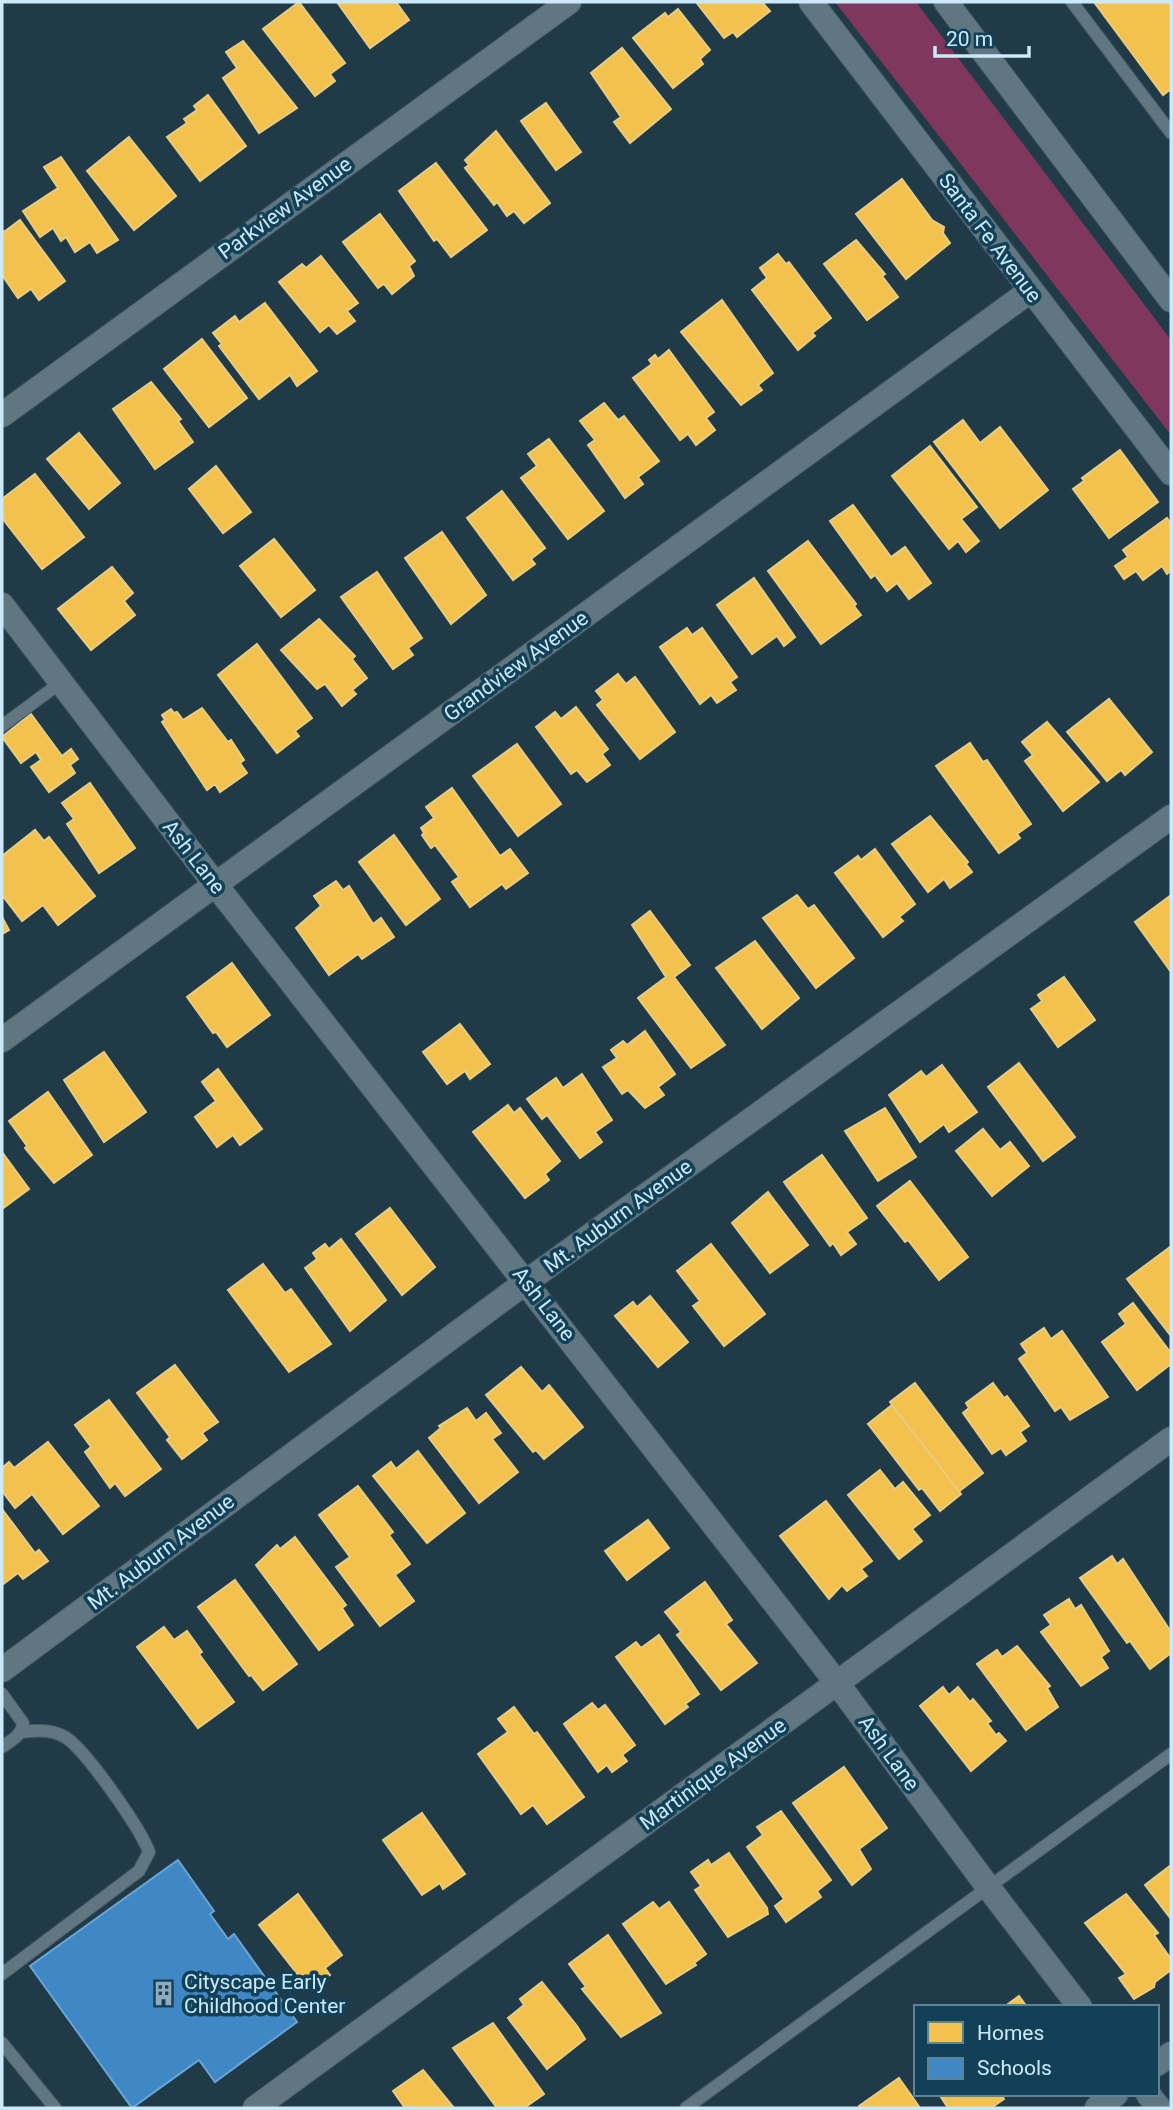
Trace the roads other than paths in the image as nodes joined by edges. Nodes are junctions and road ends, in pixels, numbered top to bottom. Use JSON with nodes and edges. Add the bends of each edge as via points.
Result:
{"nodes":[{"id":1,"x":569,"y":2,"type":"edge"},
{"id":2,"x":811,"y":2,"type":"edge"},
{"id":3,"x":946,"y":2,"type":"edge"},
{"id":4,"x":1072,"y":2,"type":"edge"},
{"id":5,"x":1171,"y":133,"type":"edge"},
{"id":6,"x":1030,"y":291,"type":"junction"},
{"id":7,"x":1171,"y":300,"type":"edge"},
{"id":8,"x":2,"y":415,"type":"edge"},
{"id":9,"x":1171,"y":473,"type":"edge"},
{"id":10,"x":2,"y":606,"type":"edge"},
{"id":11,"x":60,"y":683,"type":"junction"},
{"id":12,"x":2,"y":726,"type":"edge"},
{"id":13,"x":1171,"y":817,"type":"edge"},
{"id":14,"x":215,"y":884,"type":"junction"},
{"id":15,"x":2,"y":1040,"type":"edge"},
{"id":16,"x":526,"y":1282,"type":"junction"},
{"id":17,"x":1171,"y":1439,"type":"edge"},
{"id":18,"x":2,"y":1670,"type":"edge"},
{"id":19,"x":837,"y":1683,"type":"junction"},
{"id":20,"x":2,"y":1694,"type":"edge"},
{"id":21,"x":22,"y":1732,"type":"junction"},
{"id":22,"x":2,"y":1747,"type":"edge"},
{"id":23,"x":1171,"y":1754,"type":"edge"},
{"id":24,"x":988,"y":1887,"type":"junction"},
{"id":25,"x":2,"y":1974,"type":"edge"},
{"id":26,"x":1078,"y":2005,"type":"edge"},
{"id":27,"x":2,"y":2043,"type":"edge"},
{"id":28,"x":1113,"y":2096,"type":"edge"},
{"id":29,"x":55,"y":2108,"type":"edge"},
{"id":30,"x":255,"y":2108,"type":"edge"},
{"id":31,"x":686,"y":2108,"type":"edge"},
{"id":32,"x":1097,"y":2108,"type":"edge"}],
"edges":[{"from":1,"to":8,"type":"street","name":"Parkview Avenue"},
{"from":2,"to":6,"type":"street","name":"Santa Fe Avenue"},
{"from":3,"to":7,"type":"street"},
{"from":4,"to":5,"type":"lane"},
{"from":6,"to":9,"type":"street","name":"Santa Fe Avenue"},
{"from":6,"to":14,"type":"street","name":"Grandview Avenue"},
{"from":10,"to":11,"type":"street","name":"Ash Lane"},
{"from":11,"to":12,"type":"lane"},
{"from":11,"to":14,"type":"street","name":"Ash Lane"},
{"from":13,"to":16,"type":"street","name":"Mt. Auburn Avenue"},
{"from":14,"to":15,"type":"street","name":"Grandview Avenue"},
{"from":14,"to":16,"type":"street","name":"Ash Lane"},
{"from":16,"to":18,"type":"street","name":"Mt. Auburn Avenue"},
{"from":16,"to":19,"type":"street","name":"Ash Lane"},
{"from":17,"to":19,"type":"street","name":"Martinique Avenue"},
{"from":19,"to":24,"type":"street","name":"Ash Lane"},
{"from":19,"to":30,"type":"street","name":"Martinique Avenue"},
{"from":20,"to":21,"type":"lane","via":[[23,1723]]},
{"from":21,"to":22,"type":"lane"},
{"from":21,"to":25,"type":"lane","via":[[63,1735],[80,1750],[142,1835],[149,1852],[139,1871]]},
{"from":23,"to":24,"type":"lane"},
{"from":24,"to":26,"type":"street","name":"Ash Lane"},
{"from":24,"to":31,"type":"lane"},
{"from":27,"to":29,"type":"lane"},
{"from":28,"to":32,"type":"street"}]}
